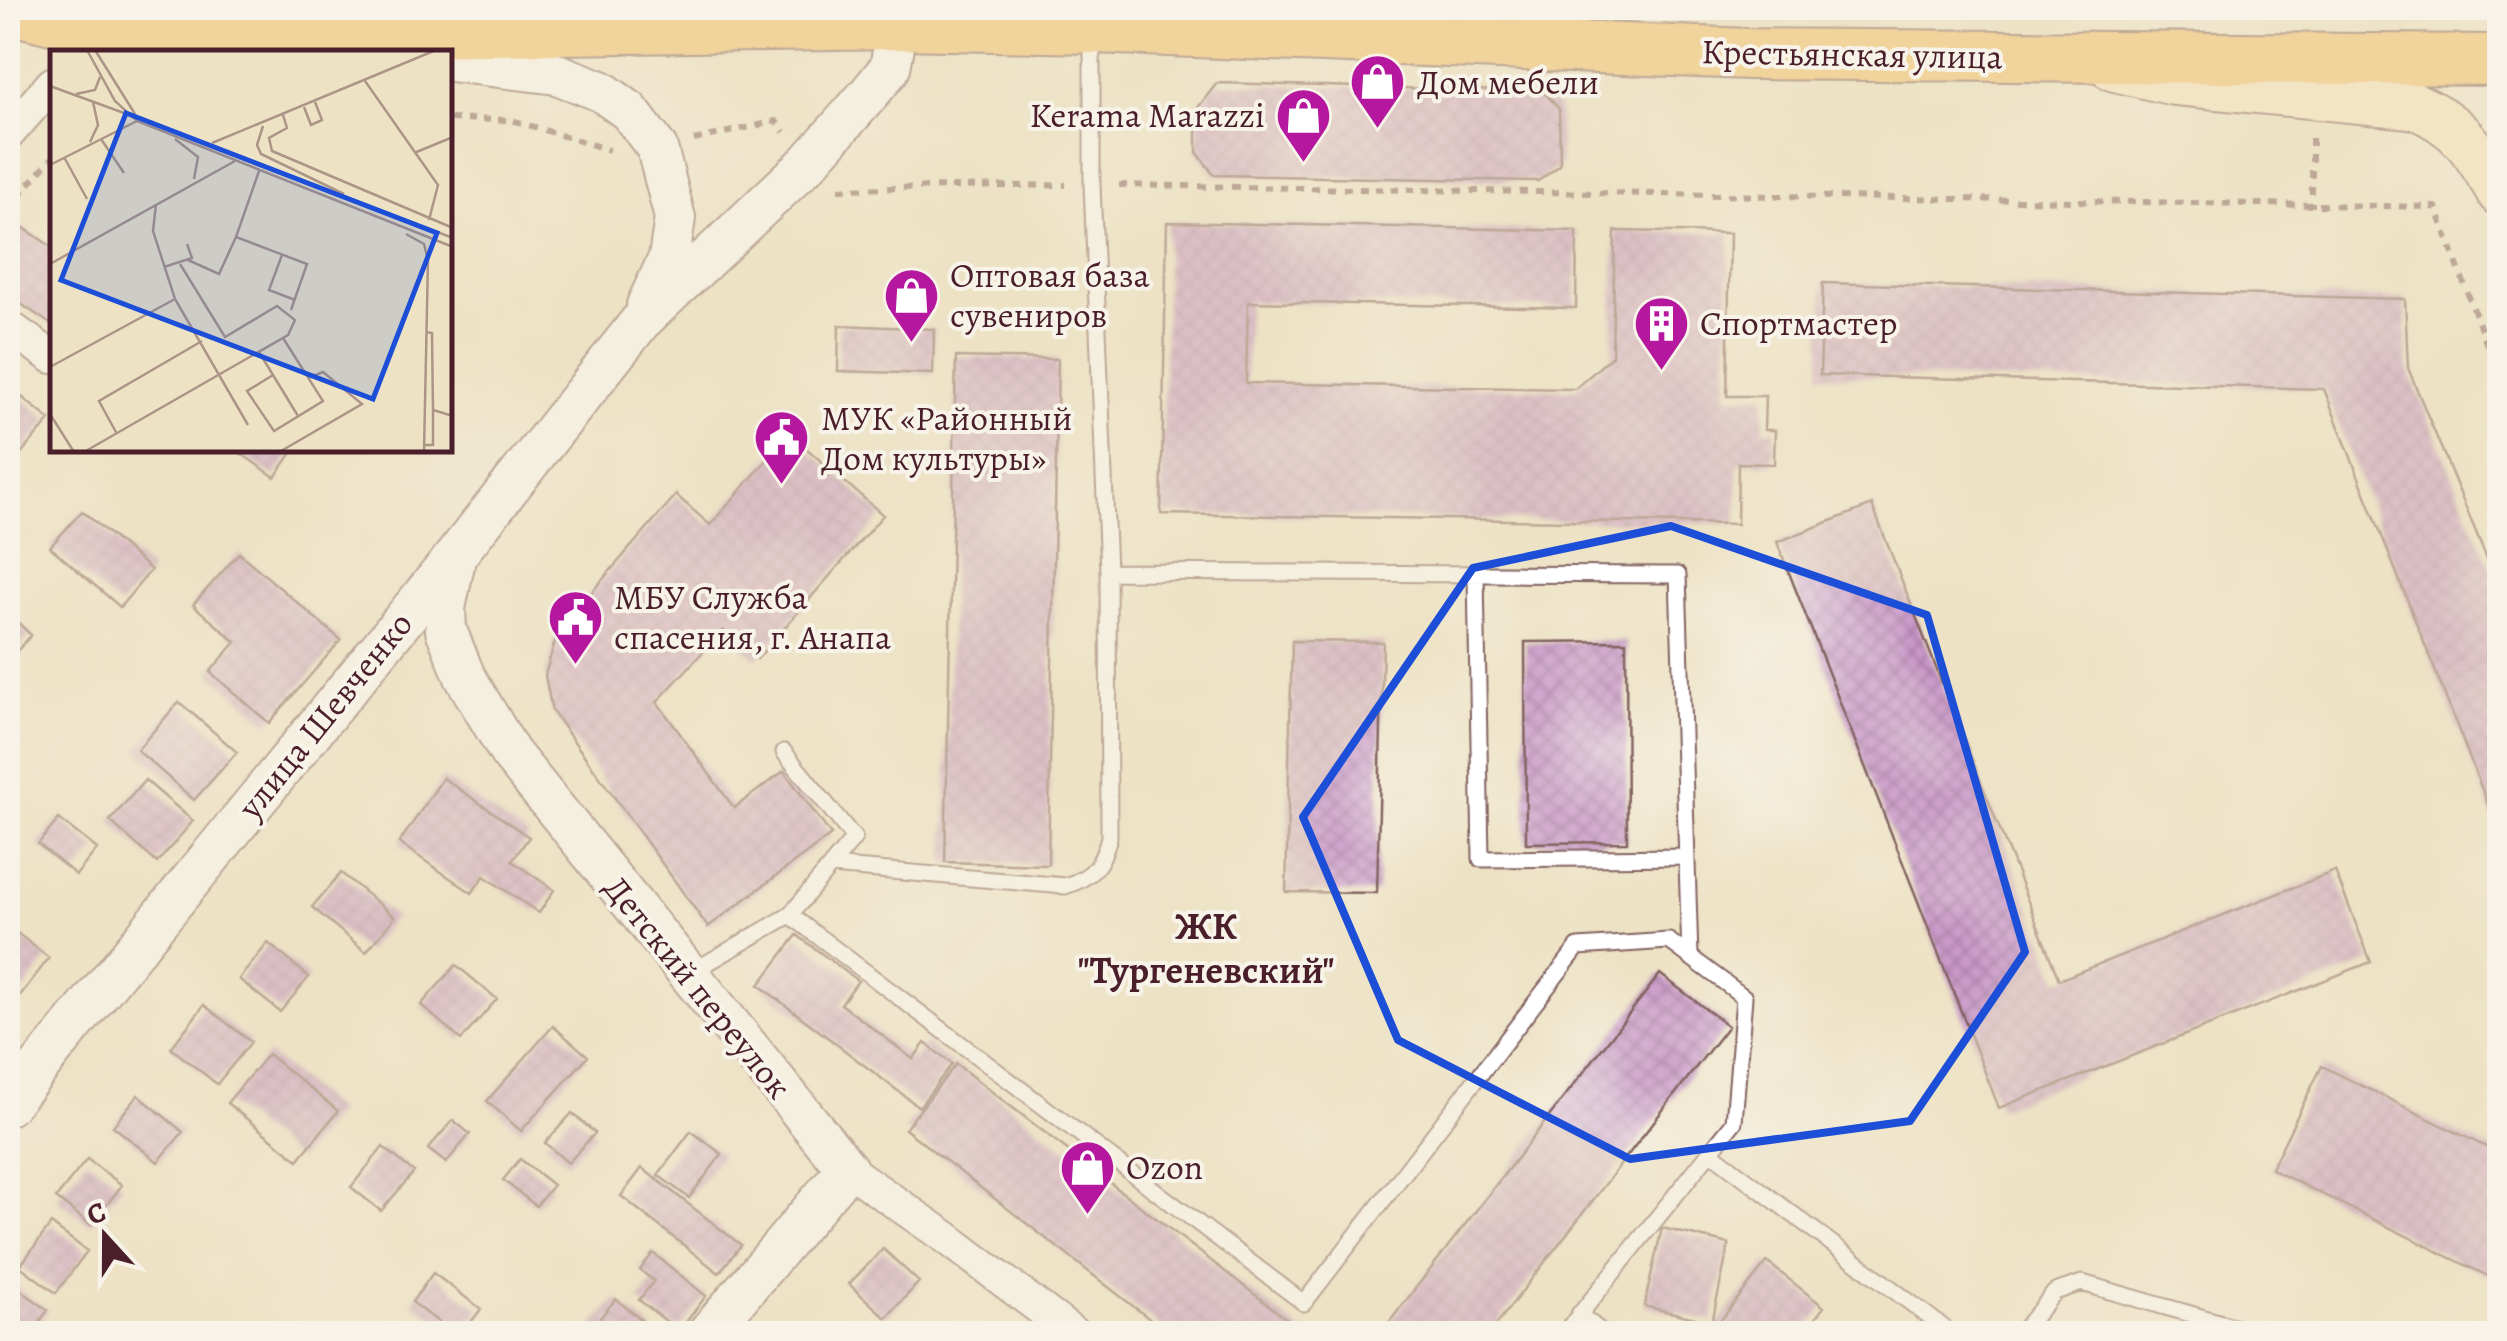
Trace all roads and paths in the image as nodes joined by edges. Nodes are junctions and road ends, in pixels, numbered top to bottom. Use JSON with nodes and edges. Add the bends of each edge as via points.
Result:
{"nodes":[{"id":1,"x":8,"y":8,"type":"edge"},
{"id":2,"x":898,"y":16,"type":"edge"},
{"id":3,"x":1092,"y":28,"type":"junction"},
{"id":4,"x":101,"y":30,"type":"edge"},
{"id":5,"x":360,"y":32,"type":"junction"},
{"id":6,"x":418,"y":50,"type":"edge"},
{"id":7,"x":2072,"y":58,"type":"junction"},
{"id":8,"x":452,"y":60,"type":"edge"},
{"id":9,"x":2500,"y":60,"type":"edge"},
{"id":10,"x":50,"y":86,"type":"edge"},
{"id":11,"x":452,"y":118,"type":"edge"},
{"id":12,"x":512,"y":120,"type":"dead end"},
{"id":13,"x":8,"y":134,"type":"edge"},
{"id":14,"x":50,"y":160,"type":"edge"},
{"id":15,"x":2500,"y":192,"type":"edge"},
{"id":16,"x":1747,"y":197,"type":"dead end"},
{"id":17,"x":8,"y":208,"type":"edge"},
{"id":18,"x":640,"y":322,"type":"junction"},
{"id":19,"x":8,"y":326,"type":"edge"},
{"id":20,"x":50,"y":356,"type":"edge"},
{"id":21,"x":2500,"y":382,"type":"edge"},
{"id":22,"x":456,"y":555,"type":"junction"},
{"id":23,"x":1108,"y":572,"type":"junction"},
{"id":24,"x":1476,"y":574,"type":"junction"},
{"id":25,"x":784,"y":752,"type":"dead end"},
{"id":26,"x":1687,"y":857,"type":"junction"},
{"id":27,"x":830,"y":866,"type":"junction"},
{"id":28,"x":790,"y":915,"type":"junction"},
{"id":29,"x":1690,"y":957,"type":"junction"},
{"id":30,"x":687,"y":976,"type":"junction"},
{"id":31,"x":8,"y":1106,"type":"edge"},
{"id":32,"x":1710,"y":1152,"type":"junction"},
{"id":33,"x":847,"y":1169,"type":"junction"},
{"id":34,"x":1579,"y":1314,"type":"junction"},
{"id":35,"x":707,"y":1334,"type":"edge"},
{"id":36,"x":1074,"y":1334,"type":"edge"},
{"id":37,"x":1564,"y":1334,"type":"edge"},
{"id":38,"x":1604,"y":1334,"type":"edge"},
{"id":39,"x":1952,"y":1334,"type":"edge"},
{"id":40,"x":2020,"y":1334,"type":"edge"},
{"id":41,"x":2260,"y":1334,"type":"edge"}],
"edges":[{"from":1,"to":4,"type":"main road","name":"Крестьянская улица"},
{"from":2,"to":3,"type":"main road","name":"Крестьянская улица"},
{"from":2,"to":5,"type":"main road","name":"Крестьянская улица"},
{"from":2,"to":18,"type":"street","name":"улица Шевченко","via":[[890,68],[868,95],[808,163]]},
{"from":3,"to":7,"type":"main road","name":"Крестьянская улица","via":[[1750,54]]},
{"from":3,"to":23,"type":"lane"},
{"from":4,"to":5,"type":"main road","name":"Крестьянская улица"},
{"from":5,"to":6,"type":"street"},
{"from":7,"to":9,"type":"main road","name":"Крестьянская улица"},
{"from":7,"to":15,"type":"main road","via":[[2172,82],[2415,106],[2442,117],[2470,142]]},
{"from":8,"to":18,"type":"street","name":"улица Шевченко","via":[[557,74],[601,91],[628,111],[657,148],[675,218],[669,258]]},
{"from":10,"to":13,"type":"street"},
{"from":11,"to":12,"type":"path"},
{"from":14,"to":17,"type":"path"},
{"from":16,"to":21,"type":"path","via":[[2436,207]]},
{"from":18,"to":22,"type":"street","name":"улица Шевченко"},
{"from":19,"to":20,"type":"street"},
{"from":22,"to":30,"type":"street","name":"Детский переулок","via":[[446,630],[464,676],[510,753]]},
{"from":22,"to":31,"type":"street","name":"улица Шевченко"},
{"from":23,"to":24,"type":"lane"},
{"from":23,"to":27,"type":"lane","via":[[1109,837],[1103,862],[1086,879],[1065,886]]},
{"from":24,"to":26,"type":"lane","via":[[1678,574]]},
{"from":24,"to":26,"type":"lane","via":[[1481,858]]},
{"from":25,"to":27,"type":"lane","via":[[854,838]]},
{"from":26,"to":29,"type":"lane"},
{"from":27,"to":28,"type":"lane"},
{"from":28,"to":29,"type":"lane","via":[[1304,1304],[1578,947],[1669,941]]},
{"from":28,"to":30,"type":"lane"},
{"from":29,"to":32,"type":"lane","via":[[1744,997],[1734,1122]]},
{"from":30,"to":33,"type":"street","name":"Детский переулок"},
{"from":32,"to":34,"type":"lane"},
{"from":32,"to":39,"type":"lane"},
{"from":33,"to":35,"type":"street"},
{"from":33,"to":36,"type":"street","name":"Детский переулок"},
{"from":34,"to":37,"type":"lane"},
{"from":34,"to":38,"type":"lane"},
{"from":40,"to":41,"type":"lane","via":[[2056,1292],[2082,1283]]}]}
